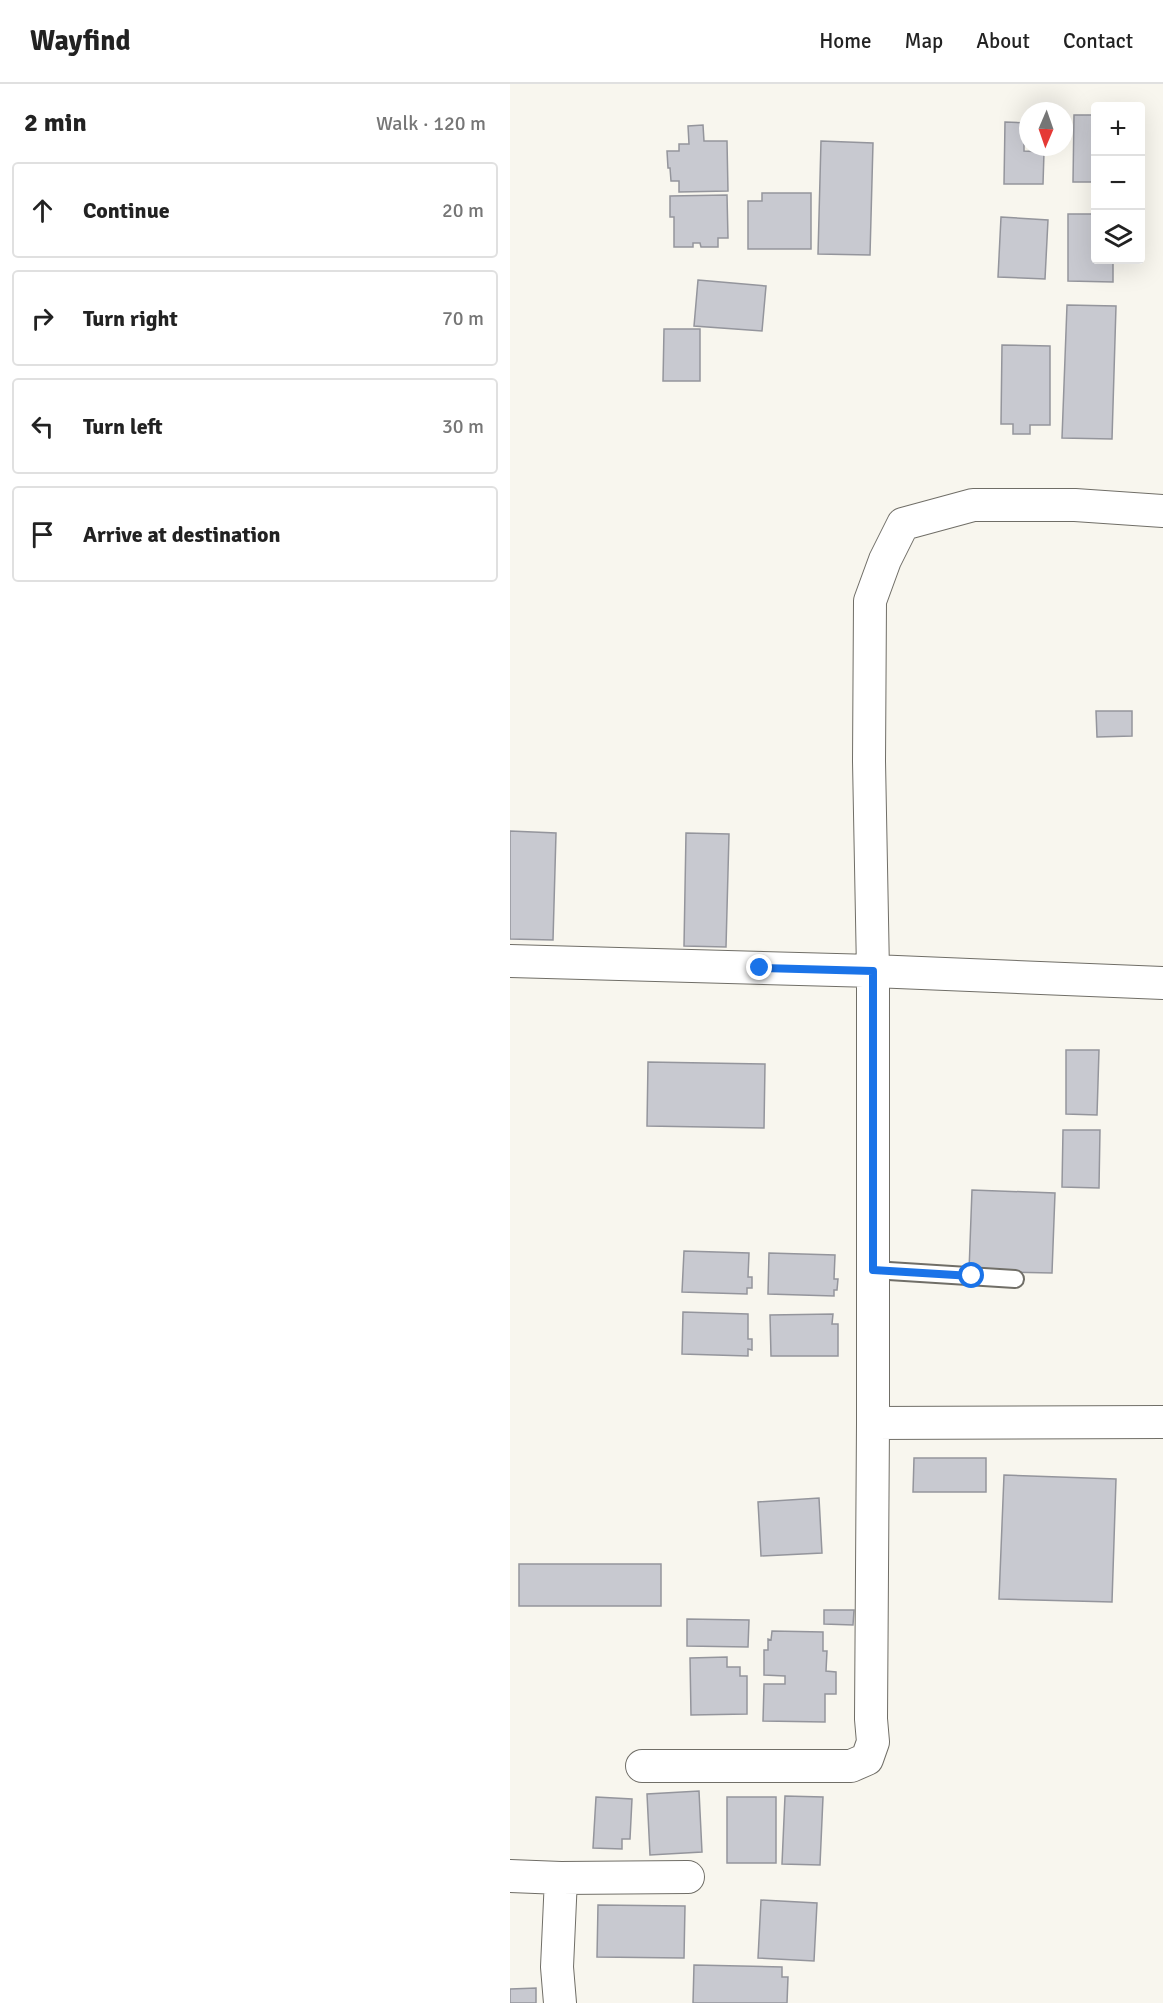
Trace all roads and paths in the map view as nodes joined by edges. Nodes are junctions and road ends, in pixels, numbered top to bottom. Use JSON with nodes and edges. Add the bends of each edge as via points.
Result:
{"nodes":[{"id":1,"x":1163,"y":511,"type":"edge"},
{"id":2,"x":510,"y":961,"type":"edge"},
{"id":3,"x":873,"y":971,"type":"junction"},
{"id":4,"x":1163,"y":983,"type":"edge"},
{"id":5,"x":873,"y":1270,"type":"junction"},
{"id":6,"x":1015,"y":1279,"type":"dead end"},
{"id":7,"x":1163,"y":1422,"type":"edge"},
{"id":8,"x":873,"y":1423,"type":"junction"},
{"id":9,"x":642,"y":1766,"type":"dead end"},
{"id":10,"x":510,"y":1876,"type":"edge"},
{"id":11,"x":688,"y":1877,"type":"dead end"},
{"id":12,"x":561,"y":1878,"type":"junction"},
{"id":13,"x":560,"y":2003,"type":"edge"}],
"edges":[{"from":1,"to":3,"type":"street","via":[[1075,505],[973,505],[903,524],[870,601]]},
{"from":2,"to":3,"type":"street"},
{"from":3,"to":4,"type":"street"},
{"from":3,"to":5,"type":"street"},
{"from":5,"to":6,"type":"lane"},
{"from":5,"to":8,"type":"street"},
{"from":7,"to":8,"type":"street"},
{"from":8,"to":9,"type":"street","via":[[873,1742],[867,1759],[851,1766]]},
{"from":10,"to":12,"type":"street"},
{"from":11,"to":12,"type":"street"},
{"from":12,"to":13,"type":"street","via":[[557,1967]]}]}
